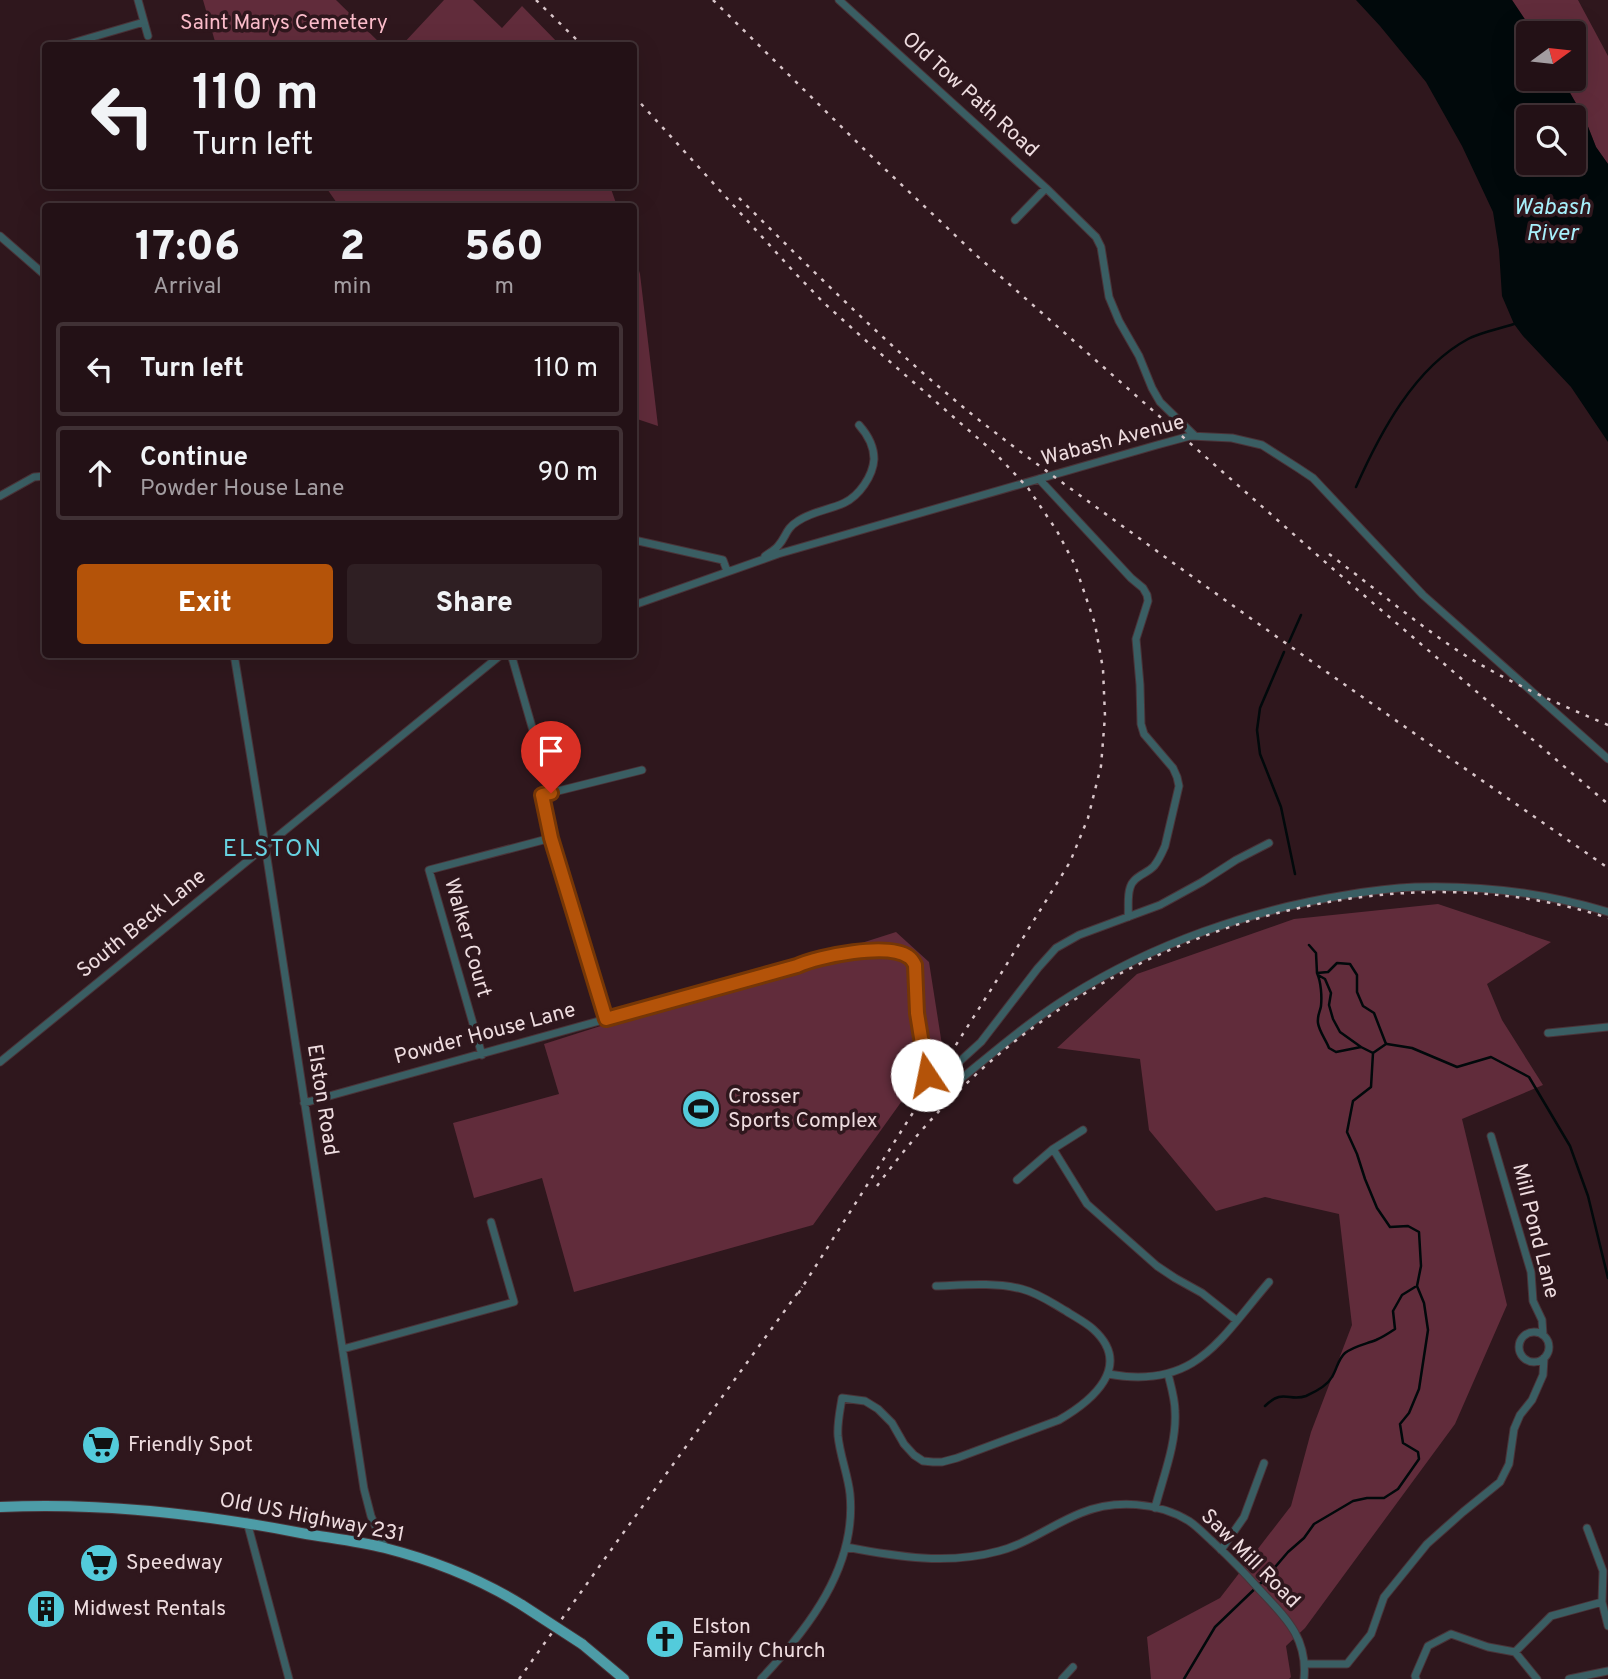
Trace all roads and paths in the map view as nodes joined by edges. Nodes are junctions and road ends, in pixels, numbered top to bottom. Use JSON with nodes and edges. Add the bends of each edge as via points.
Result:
{"nodes":[{"id":1,"x":138,"y":0,"type":"edge"},
{"id":2,"x":839,"y":0,"type":"edge"},
{"id":3,"x":144,"y":22,"type":"junction"},
{"id":4,"x":148,"y":36,"type":"dead end"},
{"id":5,"x":76,"y":42,"type":"edge"},
{"id":6,"x":1046,"y":188,"type":"junction"},
{"id":7,"x":1015,"y":220,"type":"dead end"},
{"id":8,"x":0,"y":236,"type":"edge"},
{"id":9,"x":42,"y":273,"type":"edge"},
{"id":10,"x":859,"y":425,"type":"dead end"},
{"id":11,"x":1195,"y":436,"type":"junction"},
{"id":12,"x":42,"y":476,"type":"edge"},
{"id":13,"x":1039,"y":479,"type":"junction"},
{"id":14,"x":0,"y":496,"type":"edge"},
{"id":15,"x":637,"y":541,"type":"edge"},
{"id":16,"x":759,"y":560,"type":"junction"},
{"id":17,"x":727,"y":571,"type":"junction"},
{"id":18,"x":637,"y":604,"type":"edge"},
{"id":19,"x":235,"y":658,"type":"edge"},
{"id":20,"x":497,"y":658,"type":"edge"},
{"id":21,"x":512,"y":658,"type":"edge"},
{"id":22,"x":1608,"y":759,"type":"edge"},
{"id":23,"x":642,"y":769,"type":"dead end"},
{"id":24,"x":551,"y":793,"type":"junction"},
{"id":25,"x":551,"y":838,"type":"junction"},
{"id":26,"x":1269,"y":843,"type":"dead end"},
{"id":27,"x":265,"y":846,"type":"junction"},
{"id":28,"x":1608,"y":912,"type":"edge"},
{"id":29,"x":1128,"y":917,"type":"junction"},
{"id":30,"x":606,"y":1019,"type":"junction"},
{"id":31,"x":1608,"y":1027,"type":"edge"},
{"id":32,"x":1548,"y":1033,"type":"dead end"},
{"id":33,"x":482,"y":1055,"type":"junction"},
{"id":34,"x":0,"y":1062,"type":"edge"},
{"id":35,"x":942,"y":1081,"type":"junction"},
{"id":36,"x":304,"y":1103,"type":"junction"},
{"id":37,"x":1083,"y":1130,"type":"dead end"},
{"id":38,"x":1491,"y":1136,"type":"dead end"},
{"id":39,"x":1053,"y":1149,"type":"junction"},
{"id":40,"x":1017,"y":1180,"type":"dead end"},
{"id":41,"x":491,"y":1222,"type":"dead end"},
{"id":42,"x":1269,"y":1282,"type":"dead end"},
{"id":43,"x":936,"y":1286,"type":"dead end"},
{"id":44,"x":1237,"y":1320,"type":"junction"},
{"id":45,"x":1543,"y":1335,"type":"junction"},
{"id":46,"x":343,"y":1349,"type":"junction"},
{"id":47,"x":1544,"y":1358,"type":"junction"},
{"id":48,"x":1108,"y":1374,"type":"junction"},
{"id":49,"x":1168,"y":1374,"type":"junction"},
{"id":50,"x":1264,"y":1463,"type":"dead end"},
{"id":51,"x":0,"y":1507,"type":"edge"},
{"id":52,"x":1155,"y":1508,"type":"junction"},
{"id":53,"x":247,"y":1522,"type":"junction"},
{"id":54,"x":1587,"y":1528,"type":"dead end"},
{"id":55,"x":846,"y":1547,"type":"junction"},
{"id":56,"x":385,"y":1548,"type":"junction"},
{"id":57,"x":1222,"y":1550,"type":"junction"},
{"id":58,"x":1602,"y":1602,"type":"junction"},
{"id":59,"x":1608,"y":1626,"type":"edge"},
{"id":60,"x":1516,"y":1652,"type":"junction"},
{"id":61,"x":1306,"y":1664,"type":"junction"},
{"id":62,"x":1073,"y":1667,"type":"dead end"},
{"id":63,"x":1608,"y":1671,"type":"edge"},
{"id":64,"x":289,"y":1679,"type":"edge"},
{"id":65,"x":624,"y":1679,"type":"edge"},
{"id":66,"x":761,"y":1679,"type":"edge"},
{"id":67,"x":1062,"y":1679,"type":"edge"},
{"id":68,"x":1304,"y":1679,"type":"edge"},
{"id":69,"x":1416,"y":1679,"type":"edge"},
{"id":70,"x":1537,"y":1679,"type":"edge"},
{"id":71,"x":1569,"y":1679,"type":"edge"}],
"edges":[{"from":1,"to":3,"type":"street"},
{"from":2,"to":6,"type":"street","name":"Old Tow Path Road"},
{"from":3,"to":4,"type":"street"},
{"from":3,"to":5,"type":"street"},
{"from":6,"to":7,"type":"street","name":"Old Tow Path Road"},
{"from":6,"to":11,"type":"street","name":"Old Tow Path Road","via":[[1100,242],[1109,297],[1119,321],[1160,401]]},
{"from":8,"to":9,"type":"street"},
{"from":10,"to":16,"type":"street","via":[[871,443],[874,459],[862,488],[847,502],[799,520],[778,546]]},
{"from":11,"to":13,"type":"street","name":"Wabash Avenue"},
{"from":11,"to":22,"type":"street","name":"Wabash Avenue","via":[[1255,443],[1310,476],[1423,594]]},
{"from":12,"to":14,"type":"street"},
{"from":13,"to":16,"type":"street","name":"Wabash Avenue"},
{"from":13,"to":29,"type":"street","via":[[1147,595],[1136,639],[1141,724],[1179,786],[1165,846],[1153,867],[1133,882]]},
{"from":15,"to":17,"type":"street","via":[[723,560]]},
{"from":16,"to":17,"type":"street","name":"Wabash Avenue"},
{"from":17,"to":18,"type":"street"},
{"from":19,"to":27,"type":"street","name":"Elston Road"},
{"from":20,"to":27,"type":"street","name":"South Beck Lane"},
{"from":21,"to":24,"type":"street"},
{"from":23,"to":24,"type":"street"},
{"from":24,"to":25,"type":"street","via":[[542,795]]},
{"from":25,"to":30,"type":"street"},
{"from":25,"to":33,"type":"street","name":"Walker Court","via":[[429,870]]},
{"from":26,"to":29,"type":"street","via":[[1175,898]]},
{"from":27,"to":34,"type":"street","name":"South Beck Lane"},
{"from":27,"to":36,"type":"street","name":"Elston Road"},
{"from":28,"to":35,"type":"street","via":[[1544,896],[1438,887],[1365,892],[1280,908],[1187,937],[1141,957],[1068,997],[952,1086]]},
{"from":29,"to":35,"type":"street","via":[[1056,948],[981,1042]]},
{"from":30,"to":33,"type":"street","name":"Powder House Lane"},
{"from":30,"to":35,"type":"street","name":"Powder House Lane","via":[[811,960],[851,951],[898,953],[907,955],[915,965],[927,1075]]},
{"from":31,"to":32,"type":"street"},
{"from":33,"to":36,"type":"street","name":"Powder House Lane"},
{"from":36,"to":46,"type":"street","name":"Elston Road"},
{"from":37,"to":39,"type":"street"},
{"from":38,"to":45,"type":"street","name":"Mill Pond Lane","via":[[1531,1272]]},
{"from":39,"to":40,"type":"street"},
{"from":39,"to":44,"type":"street","via":[[1087,1204],[1157,1266]]},
{"from":41,"to":46,"type":"street","via":[[514,1302]]},
{"from":42,"to":44,"type":"street"},
{"from":43,"to":48,"type":"street","via":[[1008,1286],[1044,1298],[1099,1335],[1109,1358]]},
{"from":44,"to":49,"type":"street","via":[[1199,1360]]},
{"from":45,"to":47,"type":"street","name":"Mill Pond Lane","via":[[1549,1347]]},
{"from":45,"to":47,"type":"street","name":"Mill Pond Lane","via":[[1525,1335],[1519,1347],[1530,1361]]},
{"from":46,"to":56,"type":"street","name":"Elston Road","via":[[364,1489]]},
{"from":47,"to":61,"type":"street","name":"Mill Pond Lane","via":[[1543,1375],[1514,1429],[1509,1464],[1500,1482],[1427,1544],[1384,1597],[1371,1634],[1347,1664]]},
{"from":48,"to":49,"type":"street"},
{"from":48,"to":55,"type":"street","via":[[1095,1393],[1059,1420],[942,1462],[923,1461],[914,1455],[892,1423],[865,1401],[842,1398],[839,1439],[851,1505]]},
{"from":49,"to":52,"type":"street","via":[[1175,1420]]},
{"from":50,"to":57,"type":"street","via":[[1244,1517]]},
{"from":51,"to":53,"type":"main road","name":"Old US Highway 231","via":[[106,1508]]},
{"from":52,"to":55,"type":"street","name":"Saw Mill Road","via":[[1128,1504],[1096,1508],[1020,1544],[962,1558],[912,1558]]},
{"from":52,"to":57,"type":"street","name":"Saw Mill Road","via":[[1190,1522]]},
{"from":53,"to":56,"type":"main road","name":"Old US Highway 231"},
{"from":53,"to":64,"type":"street"},
{"from":54,"to":58,"type":"street","via":[[1602,1572]]},
{"from":55,"to":66,"type":"street","via":[[823,1600]]},
{"from":56,"to":65,"type":"main road","name":"Old US Highway 231","bridge":true,"via":[[471,1578],[522,1605],[582,1644]]},
{"from":57,"to":61,"type":"street","name":"Saw Mill Road","via":[[1293,1628]]},
{"from":58,"to":59,"type":"street"},
{"from":58,"to":60,"type":"street","via":[[1551,1616]]},
{"from":60,"to":69,"type":"street","via":[[1451,1634],[1428,1646]]},
{"from":60,"to":70,"type":"street"},
{"from":61,"to":68,"type":"street","name":"Saw Mill Road"},
{"from":62,"to":67,"type":"street"},
{"from":63,"to":71,"type":"street"}]}
